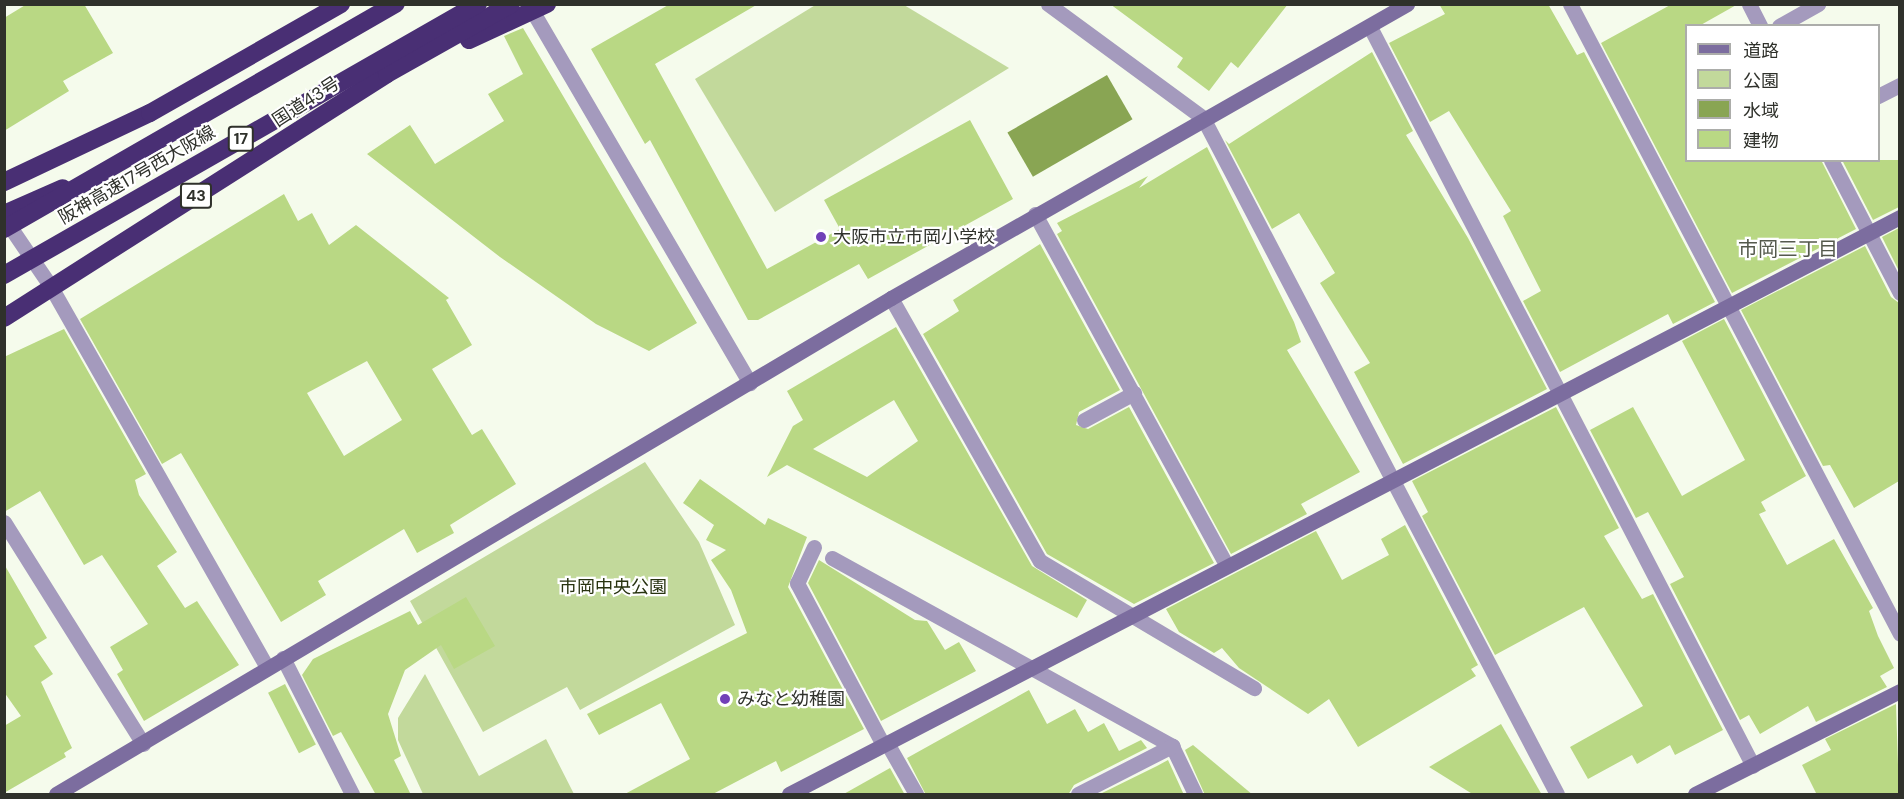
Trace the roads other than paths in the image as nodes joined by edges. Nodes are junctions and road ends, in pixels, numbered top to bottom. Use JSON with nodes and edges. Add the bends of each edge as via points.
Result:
{"nodes":[{"id":1,"x":341,"y":4,"type":"edge"},
{"id":2,"x":396,"y":4,"type":"edge"},
{"id":3,"x":478,"y":4,"type":"edge"},
{"id":4,"x":511,"y":4,"type":"edge"},
{"id":5,"x":1048,"y":4,"type":"edge"},
{"id":6,"x":1407,"y":4,"type":"edge"},
{"id":7,"x":1570,"y":4,"type":"edge"},
{"id":8,"x":1749,"y":4,"type":"edge"},
{"id":9,"x":1818,"y":4,"type":"edge"},
{"id":10,"x":540,"y":8,"type":"edge"},
{"id":11,"x":1759,"y":24,"type":"edge"},
{"id":12,"x":1783,"y":24,"type":"edge"},
{"id":13,"x":1370,"y":27,"type":"junction"},
{"id":14,"x":387,"y":74,"type":"junction"},
{"id":15,"x":1899,"y":85,"type":"edge"},
{"id":16,"x":1880,"y":95,"type":"edge"},
{"id":17,"x":1203,"y":118,"type":"junction"},
{"id":18,"x":1832,"y":162,"type":"edge"},
{"id":19,"x":110,"y":168,"type":"junction"},
{"id":20,"x":4,"y":182,"type":"edge"},
{"id":21,"x":1035,"y":214,"type":"junction"},
{"id":22,"x":4,"y":216,"type":"edge"},
{"id":23,"x":1899,"y":217,"type":"edge"},
{"id":24,"x":4,"y":228,"type":"edge"},
{"id":25,"x":76,"y":233,"type":"junction"},
{"id":26,"x":1869,"y":233,"type":"junction"},
{"id":27,"x":4,"y":275,"type":"edge"},
{"id":28,"x":4,"y":287,"type":"edge"},
{"id":29,"x":51,"y":287,"type":"junction"},
{"id":30,"x":1899,"y":293,"type":"edge"},
{"id":31,"x":891,"y":298,"type":"junction"},
{"id":32,"x":1730,"y":302,"type":"junction"},
{"id":33,"x":4,"y":318,"type":"edge"},
{"id":34,"x":750,"y":382,"type":"junction"},
{"id":35,"x":1561,"y":389,"type":"junction"},
{"id":36,"x":1134,"y":393,"type":"junction"},
{"id":37,"x":1084,"y":420,"type":"dead end"},
{"id":38,"x":1393,"y":476,"type":"junction"},
{"id":39,"x":4,"y":522,"type":"edge"},
{"id":40,"x":814,"y":547,"type":"dead end"},
{"id":41,"x":832,"y":558,"type":"dead end"},
{"id":42,"x":1226,"y":565,"type":"junction"},
{"id":43,"x":1133,"y":616,"type":"junction"},
{"id":44,"x":1899,"y":634,"type":"edge"},
{"id":45,"x":283,"y":658,"type":"junction"},
{"id":46,"x":267,"y":668,"type":"junction"},
{"id":47,"x":1037,"y":668,"type":"junction"},
{"id":48,"x":1254,"y":688,"type":"dead end"},
{"id":49,"x":1899,"y":691,"type":"edge"},
{"id":50,"x":143,"y":744,"type":"junction"},
{"id":51,"x":885,"y":744,"type":"junction"},
{"id":52,"x":1172,"y":746,"type":"junction"},
{"id":53,"x":1753,"y":766,"type":"junction"},
{"id":54,"x":56,"y":795,"type":"edge"},
{"id":55,"x":352,"y":795,"type":"edge"},
{"id":56,"x":789,"y":795,"type":"edge"},
{"id":57,"x":915,"y":795,"type":"edge"},
{"id":58,"x":1078,"y":795,"type":"edge"},
{"id":59,"x":1195,"y":795,"type":"edge"},
{"id":60,"x":1557,"y":795,"type":"edge"},
{"id":61,"x":1695,"y":795,"type":"edge"}],
"edges":[{"from":1,"to":20,"type":"highway","via":[[150,113]]},
{"from":2,"to":19,"type":"highway","name":"阪神高速17号西大阪線","number":"17","bridge":true},
{"from":3,"to":25,"type":"highway","name":"阪神高速17号西大阪線","number":"17","bridge":true},
{"from":4,"to":14,"type":"highway","name":"国道43号","number":"43"},
{"from":5,"to":17,"type":"street"},
{"from":6,"to":13,"type":"street"},
{"from":7,"to":32,"type":"street"},
{"from":8,"to":11,"type":"street"},
{"from":9,"to":12,"type":"street"},
{"from":10,"to":14,"type":"highway","number":"43"},
{"from":10,"to":34,"type":"street"},
{"from":13,"to":17,"type":"street"},
{"from":13,"to":35,"type":"street"},
{"from":14,"to":29,"type":"highway","name":"国道43号","number":"43"},
{"from":15,"to":16,"type":"street"},
{"from":17,"to":21,"type":"street"},
{"from":17,"to":38,"type":"street"},
{"from":18,"to":26,"type":"street"},
{"from":19,"to":22,"type":"highway","bridge":true},
{"from":19,"to":24,"type":"highway","name":"阪神高速17号西大阪線","number":"17","bridge":true},
{"from":21,"to":31,"type":"street"},
{"from":21,"to":36,"type":"street"},
{"from":22,"to":29,"type":"street"},
{"from":23,"to":26,"type":"street"},
{"from":25,"to":27,"type":"highway","name":"阪神高速17号西大阪線","number":"17","bridge":true},
{"from":25,"to":28,"type":"highway","bridge":true},
{"from":26,"to":30,"type":"street"},
{"from":26,"to":32,"type":"street"},
{"from":29,"to":33,"type":"highway","name":"国道43号","number":"43"},
{"from":29,"to":46,"type":"street"},
{"from":31,"to":34,"type":"street"},
{"from":31,"to":43,"type":"street","via":[[1040,561]]},
{"from":32,"to":35,"type":"street"},
{"from":32,"to":44,"type":"street"},
{"from":34,"to":45,"type":"street"},
{"from":35,"to":38,"type":"street"},
{"from":35,"to":53,"type":"street"},
{"from":36,"to":37,"type":"street"},
{"from":36,"to":42,"type":"street"},
{"from":38,"to":42,"type":"street"},
{"from":38,"to":60,"type":"street"},
{"from":39,"to":50,"type":"street"},
{"from":40,"to":51,"type":"street","via":[[797,583]]},
{"from":41,"to":47,"type":"street"},
{"from":42,"to":43,"type":"street"},
{"from":43,"to":47,"type":"street"},
{"from":43,"to":48,"type":"street"},
{"from":45,"to":46,"type":"street"},
{"from":45,"to":55,"type":"street"},
{"from":46,"to":50,"type":"street"},
{"from":47,"to":51,"type":"street"},
{"from":47,"to":52,"type":"street"},
{"from":49,"to":53,"type":"street"},
{"from":50,"to":54,"type":"street"},
{"from":51,"to":56,"type":"street"},
{"from":51,"to":57,"type":"street"},
{"from":52,"to":58,"type":"street"},
{"from":52,"to":59,"type":"street"},
{"from":53,"to":61,"type":"street"}]}
